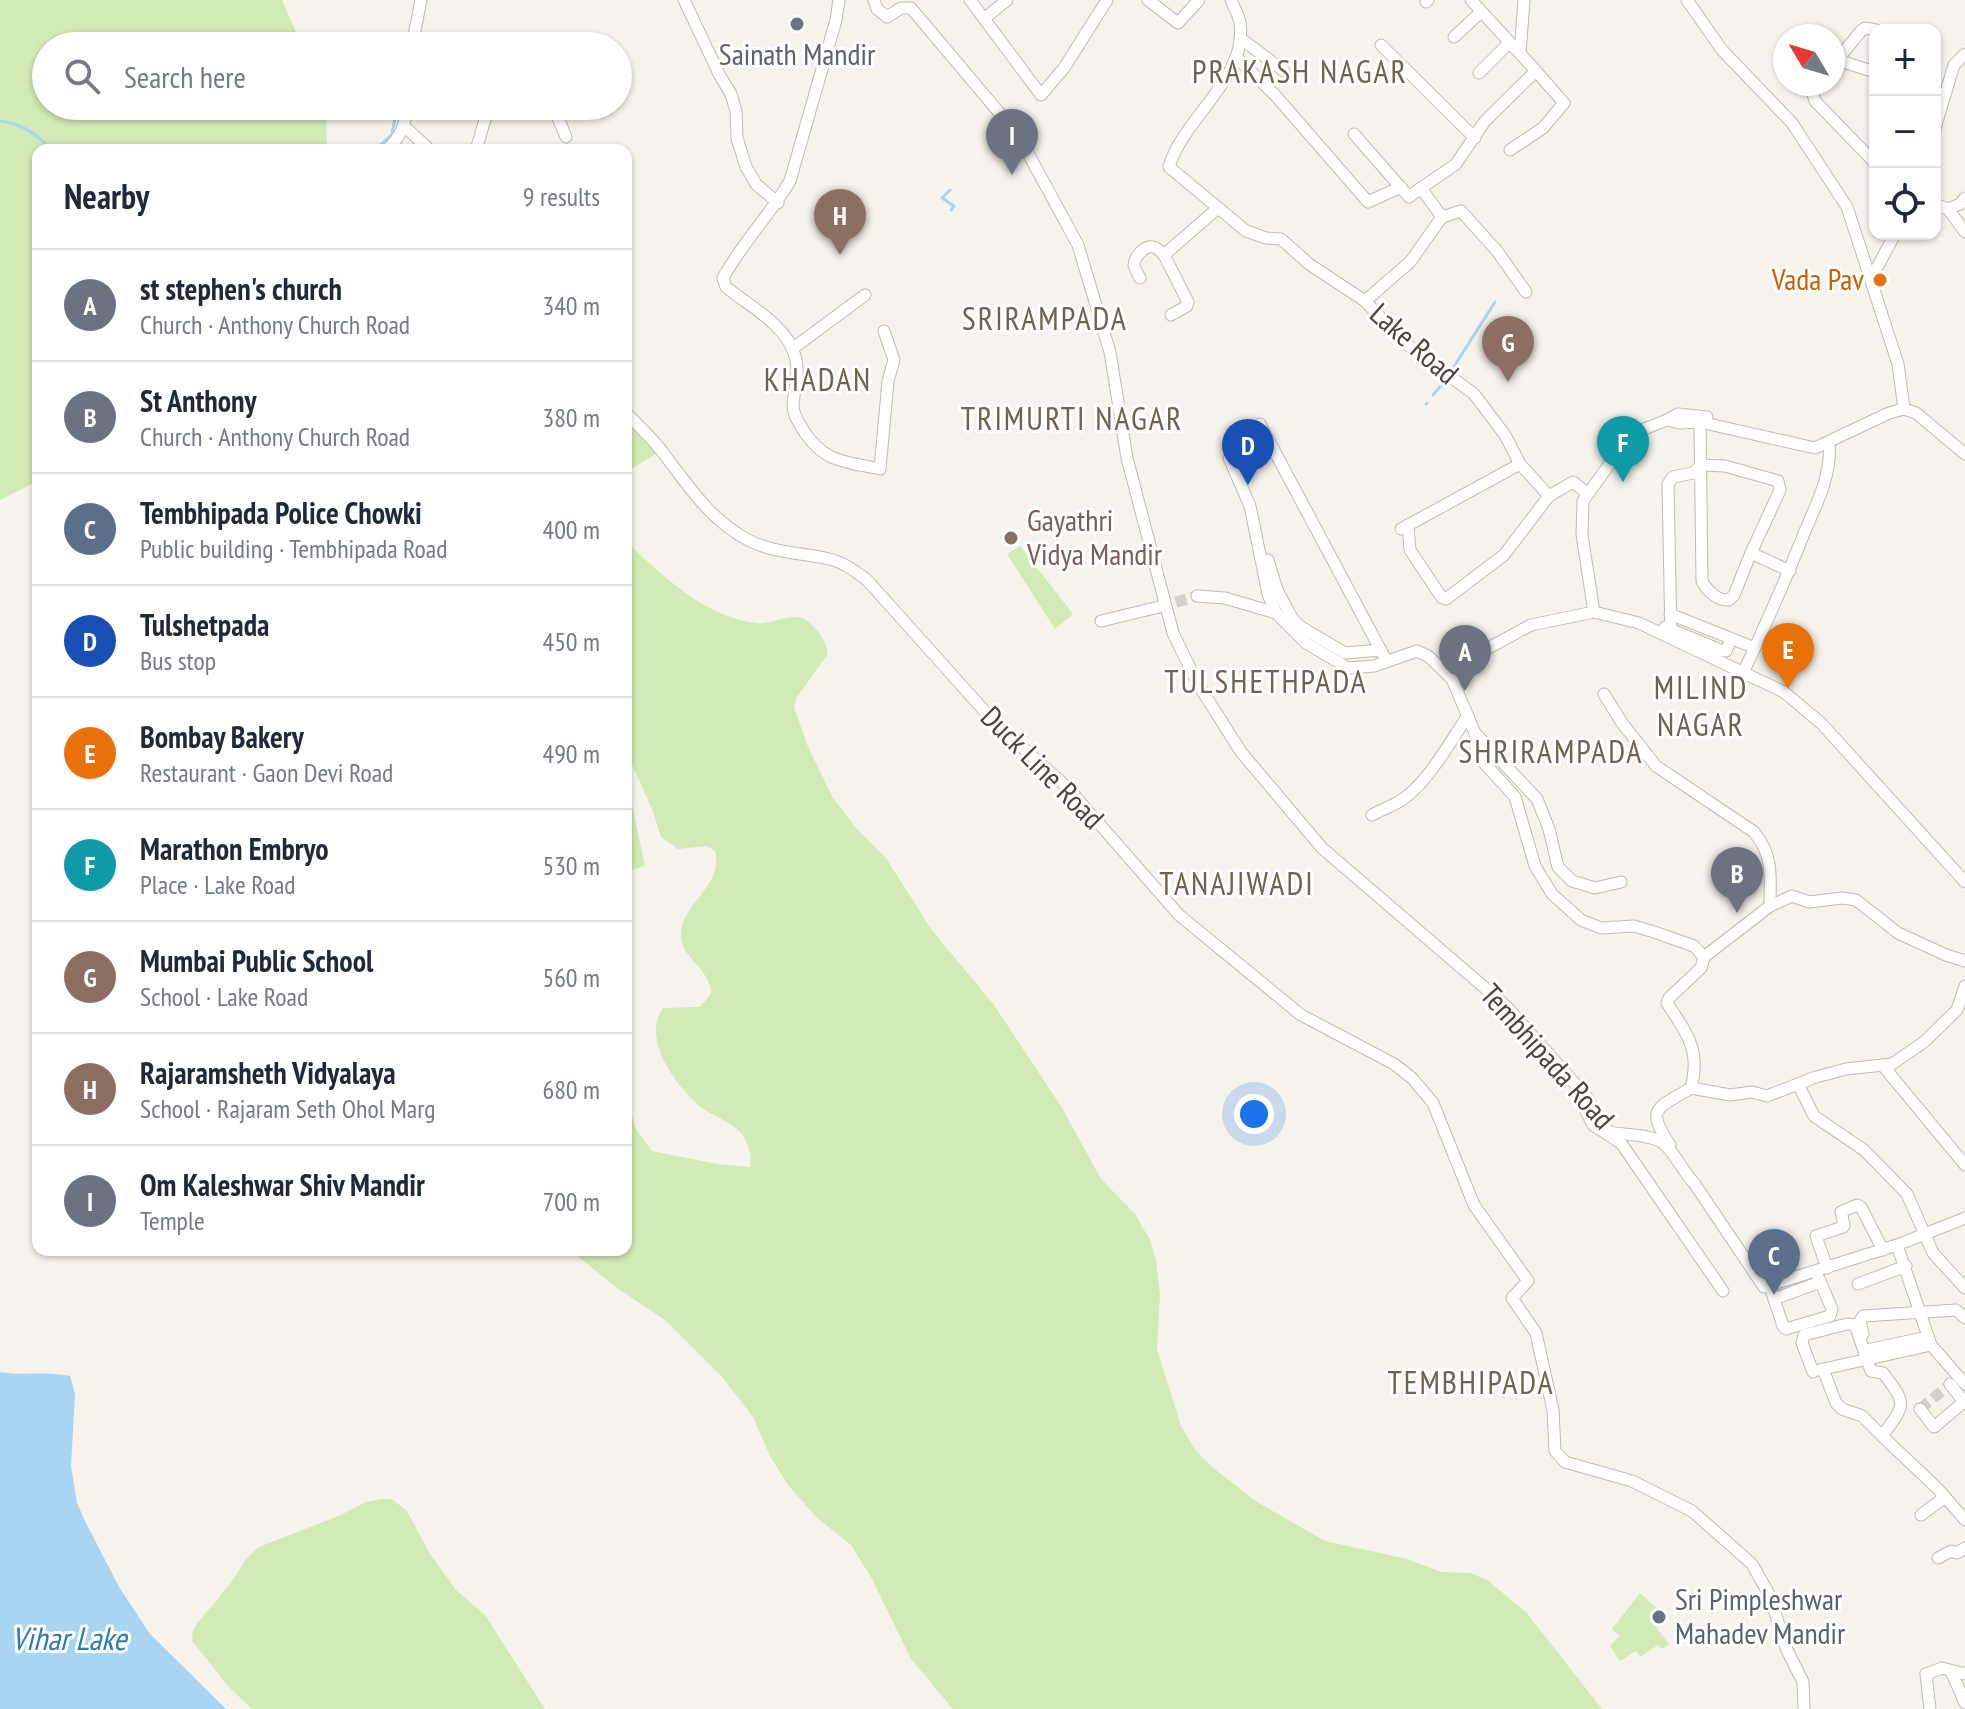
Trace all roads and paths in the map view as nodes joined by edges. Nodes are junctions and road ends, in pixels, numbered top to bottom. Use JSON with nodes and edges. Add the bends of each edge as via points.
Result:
{"nodes":[{"id":1,"x":421,"y":0,"type":"edge"},
{"id":2,"x":684,"y":0,"type":"edge"},
{"id":3,"x":839,"y":0,"type":"edge"},
{"id":4,"x":874,"y":0,"type":"edge"},
{"id":5,"x":970,"y":0,"type":"edge"},
{"id":6,"x":1007,"y":0,"type":"edge"},
{"id":7,"x":1107,"y":0,"type":"edge"},
{"id":8,"x":1148,"y":0,"type":"edge"},
{"id":9,"x":1199,"y":0,"type":"edge"},
{"id":10,"x":1231,"y":0,"type":"edge"},
{"id":11,"x":1471,"y":0,"type":"edge"},
{"id":12,"x":1524,"y":0,"type":"edge"},
{"id":13,"x":1687,"y":0,"type":"edge"},
{"id":14,"x":1481,"y":12,"type":"junction"},
{"id":15,"x":984,"y":19,"type":"junction"},
{"id":16,"x":1869,"y":29,"type":"edge"},
{"id":17,"x":415,"y":32,"type":"edge"},
{"id":18,"x":1454,"y":37,"type":"dead end"},
{"id":19,"x":1240,"y":38,"type":"junction"},
{"id":20,"x":1509,"y":43,"type":"junction"},
{"id":21,"x":1381,"y":45,"type":"dead end"},
{"id":22,"x":1845,"y":51,"type":"edge"},
{"id":23,"x":1520,"y":53,"type":"junction"},
{"id":24,"x":1965,"y":54,"type":"edge"},
{"id":25,"x":1237,"y":58,"type":"junction"},
{"id":26,"x":1845,"y":65,"type":"edge"},
{"id":27,"x":1954,"y":65,"type":"junction"},
{"id":28,"x":1284,"y":71,"type":"dead end"},
{"id":29,"x":1536,"y":71,"type":"junction"},
{"id":30,"x":1869,"y":71,"type":"edge"},
{"id":31,"x":1479,"y":73,"type":"dead end"},
{"id":32,"x":1965,"y":73,"type":"edge"},
{"id":33,"x":1814,"y":96,"type":"edge"},
{"id":34,"x":1941,"y":108,"type":"edge"},
{"id":35,"x":406,"y":120,"type":"edge"},
{"id":36,"x":485,"y":120,"type":"edge"},
{"id":37,"x":559,"y":120,"type":"edge"},
{"id":38,"x":405,"y":127,"type":"junction"},
{"id":39,"x":1354,"y":134,"type":"dead end"},
{"id":40,"x":566,"y":137,"type":"dead end"},
{"id":41,"x":1475,"y":138,"type":"junction"},
{"id":42,"x":393,"y":144,"type":"edge"},
{"id":43,"x":423,"y":144,"type":"edge"},
{"id":44,"x":478,"y":144,"type":"edge"},
{"id":45,"x":1510,"y":150,"type":"dead end"},
{"id":46,"x":1869,"y":160,"type":"edge"},
{"id":47,"x":1401,"y":187,"type":"junction"},
{"id":48,"x":1421,"y":188,"type":"junction"},
{"id":49,"x":1965,"y":198,"type":"edge"},
{"id":50,"x":778,"y":203,"type":"junction"},
{"id":51,"x":1941,"y":206,"type":"edge"},
{"id":52,"x":1218,"y":208,"type":"junction"},
{"id":53,"x":1948,"y":209,"type":"junction"},
{"id":54,"x":1442,"y":217,"type":"junction"},
{"id":55,"x":1965,"y":232,"type":"edge"},
{"id":56,"x":1892,"y":240,"type":"edge"},
{"id":57,"x":1164,"y":255,"type":"junction"},
{"id":58,"x":1872,"y":277,"type":"junction"},
{"id":59,"x":1140,"y":278,"type":"dead end"},
{"id":60,"x":1526,"y":292,"type":"dead end"},
{"id":61,"x":865,"y":295,"type":"dead end"},
{"id":62,"x":1365,"y":301,"type":"junction"},
{"id":63,"x":1171,"y":315,"type":"dead end"},
{"id":64,"x":884,"y":331,"type":"dead end"},
{"id":65,"x":792,"y":349,"type":"junction"},
{"id":66,"x":1904,"y":409,"type":"junction"},
{"id":67,"x":632,"y":419,"type":"edge"},
{"id":68,"x":1701,"y":421,"type":"junction"},
{"id":69,"x":1260,"y":424,"type":"dead end"},
{"id":70,"x":1769,"y":440,"type":"dead end"},
{"id":71,"x":1829,"y":443,"type":"junction"},
{"id":72,"x":1965,"y":454,"type":"edge"},
{"id":73,"x":1229,"y":458,"type":"dead end"},
{"id":74,"x":1520,"y":464,"type":"junction"},
{"id":75,"x":1701,"y":465,"type":"junction"},
{"id":76,"x":1587,"y":493,"type":"junction"},
{"id":77,"x":1549,"y":496,"type":"junction"},
{"id":78,"x":1751,"y":553,"type":"junction"},
{"id":79,"x":1268,"y":560,"type":"dead end"},
{"id":80,"x":1790,"y":571,"type":"junction"},
{"id":81,"x":1197,"y":596,"type":"tunnel mouth"},
{"id":82,"x":1594,"y":612,"type":"junction"},
{"id":83,"x":1276,"y":613,"type":"junction"},
{"id":84,"x":1670,"y":614,"type":"junction"},
{"id":85,"x":1101,"y":621,"type":"dead end"},
{"id":86,"x":1667,"y":631,"type":"junction"},
{"id":87,"x":1173,"y":633,"type":"junction"},
{"id":88,"x":1731,"y":639,"type":"junction"},
{"id":89,"x":1755,"y":648,"type":"junction"},
{"id":90,"x":1384,"y":655,"type":"junction"},
{"id":91,"x":1743,"y":673,"type":"junction"},
{"id":92,"x":1452,"y":679,"type":"junction"},
{"id":93,"x":1604,"y":694,"type":"dead end"},
{"id":94,"x":1468,"y":716,"type":"junction"},
{"id":95,"x":1475,"y":733,"type":"junction"},
{"id":96,"x":1372,"y":815,"type":"dead end"},
{"id":97,"x":1621,"y":882,"type":"dead end"},
{"id":98,"x":1965,"y":882,"type":"edge"},
{"id":99,"x":1770,"y":906,"type":"junction"},
{"id":100,"x":1704,"y":957,"type":"junction"},
{"id":101,"x":1965,"y":961,"type":"edge"},
{"id":102,"x":1965,"y":986,"type":"edge"},
{"id":103,"x":1884,"y":1067,"type":"junction"},
{"id":104,"x":1798,"y":1084,"type":"junction"},
{"id":105,"x":1576,"y":1085,"type":"junction"},
{"id":106,"x":1691,"y":1088,"type":"junction"},
{"id":107,"x":1965,"y":1165,"type":"edge"},
{"id":108,"x":1694,"y":1183,"type":"junction"},
{"id":109,"x":1965,"y":1218,"type":"edge"},
{"id":110,"x":1924,"y":1234,"type":"junction"},
{"id":111,"x":1897,"y":1245,"type":"junction"},
{"id":112,"x":1883,"y":1250,"type":"junction"},
{"id":113,"x":1906,"y":1266,"type":"junction"},
{"id":114,"x":1821,"y":1274,"type":"junction"},
{"id":115,"x":1858,"y":1284,"type":"dead end"},
{"id":116,"x":1965,"y":1288,"type":"edge"},
{"id":117,"x":1723,"y":1291,"type":"dead end"},
{"id":118,"x":1772,"y":1293,"type":"junction"},
{"id":119,"x":1965,"y":1311,"type":"edge"},
{"id":120,"x":1922,"y":1313,"type":"junction"},
{"id":121,"x":1965,"y":1318,"type":"edge"},
{"id":122,"x":1930,"y":1341,"type":"junction"},
{"id":123,"x":1867,"y":1358,"type":"junction"},
{"id":124,"x":1817,"y":1373,"type":"junction"},
{"id":125,"x":1955,"y":1383,"type":"edge"},
{"id":126,"x":1965,"y":1402,"type":"edge"},
{"id":127,"x":1920,"y":1409,"type":"dead end"},
{"id":128,"x":1882,"y":1436,"type":"junction"},
{"id":129,"x":1945,"y":1497,"type":"junction"},
{"id":130,"x":1921,"y":1515,"type":"dead end"},
{"id":131,"x":1965,"y":1520,"type":"edge"},
{"id":132,"x":1965,"y":1548,"type":"edge"},
{"id":133,"x":1938,"y":1558,"type":"dead end"},
{"id":134,"x":1951,"y":1671,"type":"junction"},
{"id":135,"x":1965,"y":1674,"type":"edge"},
{"id":136,"x":1965,"y":1703,"type":"edge"},
{"id":137,"x":1804,"y":1709,"type":"edge"},
{"id":138,"x":1930,"y":1709,"type":"edge"}],
"edges":[{"from":1,"to":17,"type":"street"},
{"from":2,"to":50,"type":"street","via":[[731,94],[746,167]]},
{"from":3,"to":50,"type":"street","via":[[799,155]]},
{"from":4,"to":87,"type":"street","via":[[887,17],[911,8],[1018,135],[1078,245],[1110,352],[1127,458]]},
{"from":5,"to":15,"type":"street"},
{"from":6,"to":15,"type":"street"},
{"from":7,"to":15,"type":"street","via":[[1041,95]]},
{"from":8,"to":9,"type":"street","via":[[1178,23]]},
{"from":10,"to":19,"type":"street","name":"Lake Road","via":[[1241,22]]},
{"from":11,"to":14,"type":"street"},
{"from":12,"to":23,"type":"street"},
{"from":13,"to":58,"type":"street","via":[[1722,50],[1792,123],[1847,207]]},
{"from":14,"to":18,"type":"street"},
{"from":14,"to":20,"type":"street"},
{"from":16,"to":22,"type":"street"},
{"from":19,"to":25,"type":"street","name":"Lake Road"},
{"from":19,"to":28,"type":"street"},
{"from":20,"to":23,"type":"street"},
{"from":20,"to":31,"type":"street"},
{"from":21,"to":41,"type":"street"},
{"from":23,"to":29,"type":"street"},
{"from":24,"to":27,"type":"street"},
{"from":25,"to":47,"type":"street","via":[[1368,202]]},
{"from":25,"to":52,"type":"street","name":"Lake Road","via":[[1177,146],[1169,167]]},
{"from":26,"to":30,"type":"street"},
{"from":27,"to":32,"type":"street"},
{"from":27,"to":34,"type":"street"},
{"from":29,"to":41,"type":"street","via":[[1485,121]]},
{"from":29,"to":45,"type":"street","via":[[1564,103],[1543,128]]},
{"from":33,"to":46,"type":"street"},
{"from":35,"to":38,"type":"street"},
{"from":36,"to":44,"type":"street"},
{"from":37,"to":40,"type":"street"},
{"from":38,"to":42,"type":"street"},
{"from":38,"to":43,"type":"street"},
{"from":39,"to":47,"type":"street"},
{"from":41,"to":48,"type":"street","via":[[1456,164]]},
{"from":47,"to":48,"type":"street","via":[[1409,197]]},
{"from":48,"to":54,"type":"street"},
{"from":49,"to":53,"type":"street"},
{"from":50,"to":65,"type":"street","via":[[723,278],[726,287],[785,335]]},
{"from":51,"to":53,"type":"street"},
{"from":52,"to":57,"type":"street"},
{"from":52,"to":62,"type":"street","name":"Lake Road","via":[[1246,231],[1281,239]]},
{"from":53,"to":55,"type":"street"},
{"from":54,"to":60,"type":"street","via":[[1461,211]]},
{"from":54,"to":62,"type":"street","via":[[1410,262]]},
{"from":56,"to":58,"type":"street"},
{"from":57,"to":59,"type":"street","via":[[1150,246],[1144,249],[1134,261]]},
{"from":57,"to":63,"type":"street","via":[[1188,302]]},
{"from":58,"to":66,"type":"street","via":[[1898,364]]},
{"from":61,"to":65,"type":"street"},
{"from":62,"to":74,"type":"street","name":"Lake Road","via":[[1405,343],[1474,394]]},
{"from":64,"to":65,"type":"street","via":[[894,360],[880,469],[829,458],[818,450],[793,409],[797,373]]},
{"from":66,"to":71,"type":"street"},
{"from":66,"to":72,"type":"street"},
{"from":67,"to":137,"type":"street","name":"Duck Line Road","via":[[695,498],[724,525],[753,542],[832,559],[867,580],[997,725],[1068,788],[1179,915],[1301,1015],[1412,1078],[1433,1103],[1474,1205],[1528,1281],[1512,1298],[1536,1333],[1553,1410],[1555,1451],[1565,1462],[1632,1481],[1692,1511],[1752,1564],[1803,1682]]},
{"from":68,"to":70,"type":"street"},
{"from":68,"to":71,"type":"street","via":[[1750,428],[1815,448]]},
{"from":68,"to":75,"type":"street"},
{"from":68,"to":76,"type":"street","via":[[1678,414],[1639,431]]},
{"from":69,"to":90,"type":"street"},
{"from":71,"to":80,"type":"street","via":[[1826,481]]},
{"from":73,"to":83,"type":"street","via":[[1250,506]]},
{"from":74,"to":77,"type":"street","name":"Lake Road"},
{"from":74,"to":77,"type":"street","via":[[1404,527],[1410,550],[1446,599],[1504,555]]},
{"from":75,"to":78,"type":"street","via":[[1725,466],[1780,484]]},
{"from":75,"to":78,"type":"street","via":[[1705,586],[1729,600]]},
{"from":75,"to":84,"type":"street","via":[[1668,484]]},
{"from":76,"to":77,"type":"street","via":[[1573,482]]},
{"from":76,"to":82,"type":"street","via":[[1582,535]]},
{"from":78,"to":80,"type":"street"},
{"from":79,"to":90,"type":"street","via":[[1277,590],[1301,627],[1345,653]]},
{"from":80,"to":89,"type":"street"},
{"from":81,"to":83,"type":"street"},
{"from":82,"to":86,"type":"street"},
{"from":82,"to":92,"type":"street","via":[[1531,625],[1481,652]]},
{"from":83,"to":90,"type":"street","via":[[1306,643],[1348,668],[1374,666]]},
{"from":84,"to":86,"type":"street"},
{"from":84,"to":88,"type":"street"},
{"from":85,"to":87,"type":"street","via":[[1157,608]]},
{"from":86,"to":88,"type":"street","via":[[1723,651]]},
{"from":86,"to":91,"type":"street"},
{"from":87,"to":105,"type":"street","name":"Tembhipada Road","via":[[1241,752],[1322,848],[1506,1006]]},
{"from":88,"to":89,"type":"street"},
{"from":89,"to":91,"type":"street"},
{"from":90,"to":92,"type":"street","via":[[1417,651]]},
{"from":91,"to":98,"type":"street","via":[[1784,692],[1822,724]]},
{"from":92,"to":94,"type":"street"},
{"from":93,"to":99,"type":"street","via":[[1656,766],[1754,832],[1770,861]]},
{"from":94,"to":95,"type":"street"},
{"from":94,"to":96,"type":"street","via":[[1442,758],[1401,801]]},
{"from":95,"to":97,"type":"street","via":[[1537,799],[1558,867],[1572,881],[1595,888]]},
{"from":95,"to":100,"type":"street","via":[[1477,755],[1519,804],[1535,866],[1552,894],[1581,920],[1601,928],[1651,931],[1694,946]]},
{"from":99,"to":100,"type":"street"},
{"from":99,"to":101,"type":"street","via":[[1792,896],[1809,902],[1856,900],[1898,933]]},
{"from":100,"to":106,"type":"street","via":[[1701,968],[1667,1003],[1692,1042]]},
{"from":102,"to":103,"type":"street","via":[[1957,1010],[1924,1042]]},
{"from":103,"to":104,"type":"street","via":[[1846,1069]]},
{"from":103,"to":107,"type":"street"},
{"from":104,"to":106,"type":"street","via":[[1767,1096]]},
{"from":104,"to":110,"type":"street","via":[[1814,1116],[1864,1150],[1907,1194]]},
{"from":105,"to":108,"type":"street","name":"Tembhipada Road","via":[[1609,1132],[1660,1140]]},
{"from":105,"to":117,"type":"street","via":[[1593,1125],[1621,1143]]},
{"from":106,"to":108,"type":"street","via":[[1658,1108],[1655,1116]]},
{"from":108,"to":118,"type":"street","name":"Tembhipada Road","via":[[1758,1281]]},
{"from":109,"to":110,"type":"street"},
{"from":110,"to":111,"type":"street"},
{"from":110,"to":116,"type":"street","via":[[1933,1253]]},
{"from":111,"to":112,"type":"street"},
{"from":111,"to":113,"type":"street"},
{"from":112,"to":114,"type":"street"},
{"from":112,"to":114,"type":"street","via":[[1857,1205],[1841,1212],[1843,1227],[1816,1236]]},
{"from":113,"to":115,"type":"street"},
{"from":113,"to":120,"type":"street"},
{"from":114,"to":118,"type":"street"},
{"from":114,"to":118,"type":"street","name":"Tembhipada Road","via":[[1830,1316],[1786,1329]]},
{"from":119,"to":120,"type":"street","via":[[1956,1306]]},
{"from":120,"to":121,"type":"street","via":[[1956,1310]]},
{"from":120,"to":122,"type":"street"},
{"from":120,"to":123,"type":"street","via":[[1860,1318]]},
{"from":122,"to":123,"type":"street"},
{"from":122,"to":125,"type":"street"},
{"from":123,"to":124,"type":"street"},
{"from":123,"to":124,"type":"street","via":[[1855,1325],[1804,1335]]},
{"from":123,"to":128,"type":"street","via":[[1873,1372],[1883,1373],[1902,1402]]},
{"from":124,"to":128,"type":"street","via":[[1842,1409],[1862,1416]]},
{"from":125,"to":126,"type":"street"},
{"from":126,"to":127,"type":"street","via":[[1935,1426]]},
{"from":128,"to":129,"type":"street"},
{"from":129,"to":130,"type":"street"},
{"from":129,"to":131,"type":"street"},
{"from":132,"to":133,"type":"street"},
{"from":134,"to":135,"type":"street"},
{"from":134,"to":136,"type":"street"},
{"from":134,"to":138,"type":"street","via":[[1942,1668],[1926,1674]]}]}
